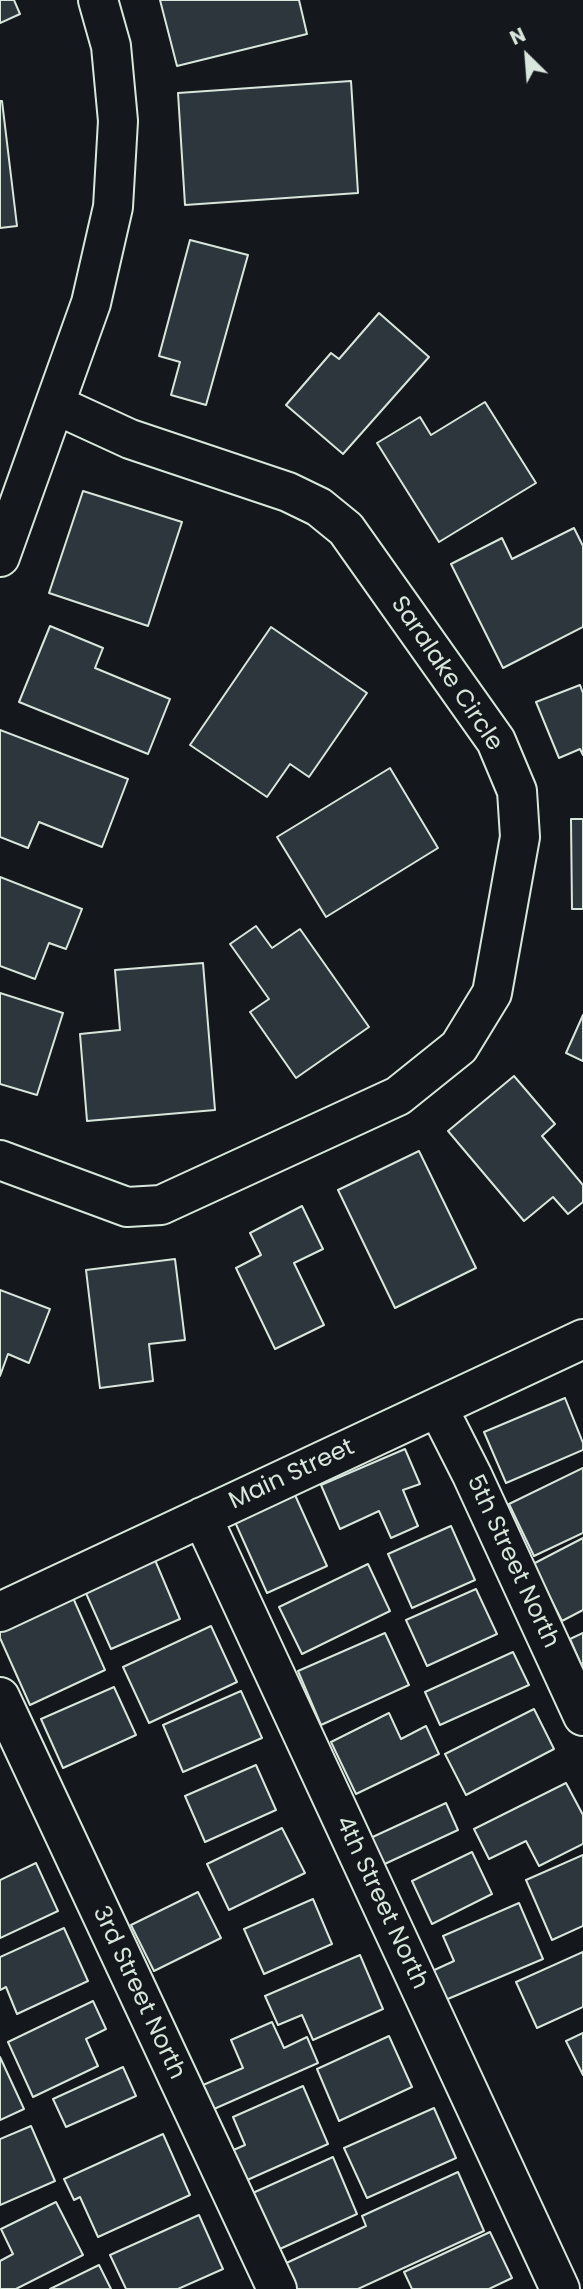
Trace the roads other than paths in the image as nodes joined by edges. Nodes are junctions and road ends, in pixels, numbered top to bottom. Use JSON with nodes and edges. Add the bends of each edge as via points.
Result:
{"nodes":[{"id":1,"x":98,"y":0,"type":"edge"},
{"id":2,"x":56,"y":405,"type":"junction"},
{"id":3,"x":0,"y":557,"type":"edge"},
{"id":4,"x":0,"y":1160,"type":"edge"},
{"id":5,"x":583,"y":1339,"type":"edge"},
{"id":6,"x":438,"y":1408,"type":"junction"},
{"id":7,"x":202,"y":1517,"type":"junction"},
{"id":8,"x":0,"y":1612,"type":"edge"},
{"id":9,"x":0,"y":1697,"type":"edge"},
{"id":10,"x":583,"y":1716,"type":"edge"},
{"id":11,"x":277,"y":2289,"type":"edge"},
{"id":12,"x":561,"y":2289,"type":"edge"}],
"edges":[{"from":1,"to":2,"type":"street","via":[[111,46],[118,121],[113,207],[91,303]]},
{"from":2,"to":3,"type":"street"},
{"from":2,"to":4,"type":"street","name":"Saralake Circle","via":[[130,439],[288,492],[319,507],[346,529],[496,741],[517,791],[520,836],[492,993],[459,1047],[398,1096],[161,1206],[127,1207]]},
{"from":5,"to":6,"type":"street","name":"Main Street"},
{"from":6,"to":7,"type":"street","name":"Main Street"},
{"from":6,"to":10,"type":"street","name":"5th Street North"},
{"from":7,"to":8,"type":"street","name":"Main Street"},
{"from":7,"to":12,"type":"street","name":"4th Street North"},
{"from":9,"to":11,"type":"street","name":"3rd Street North"}]}
